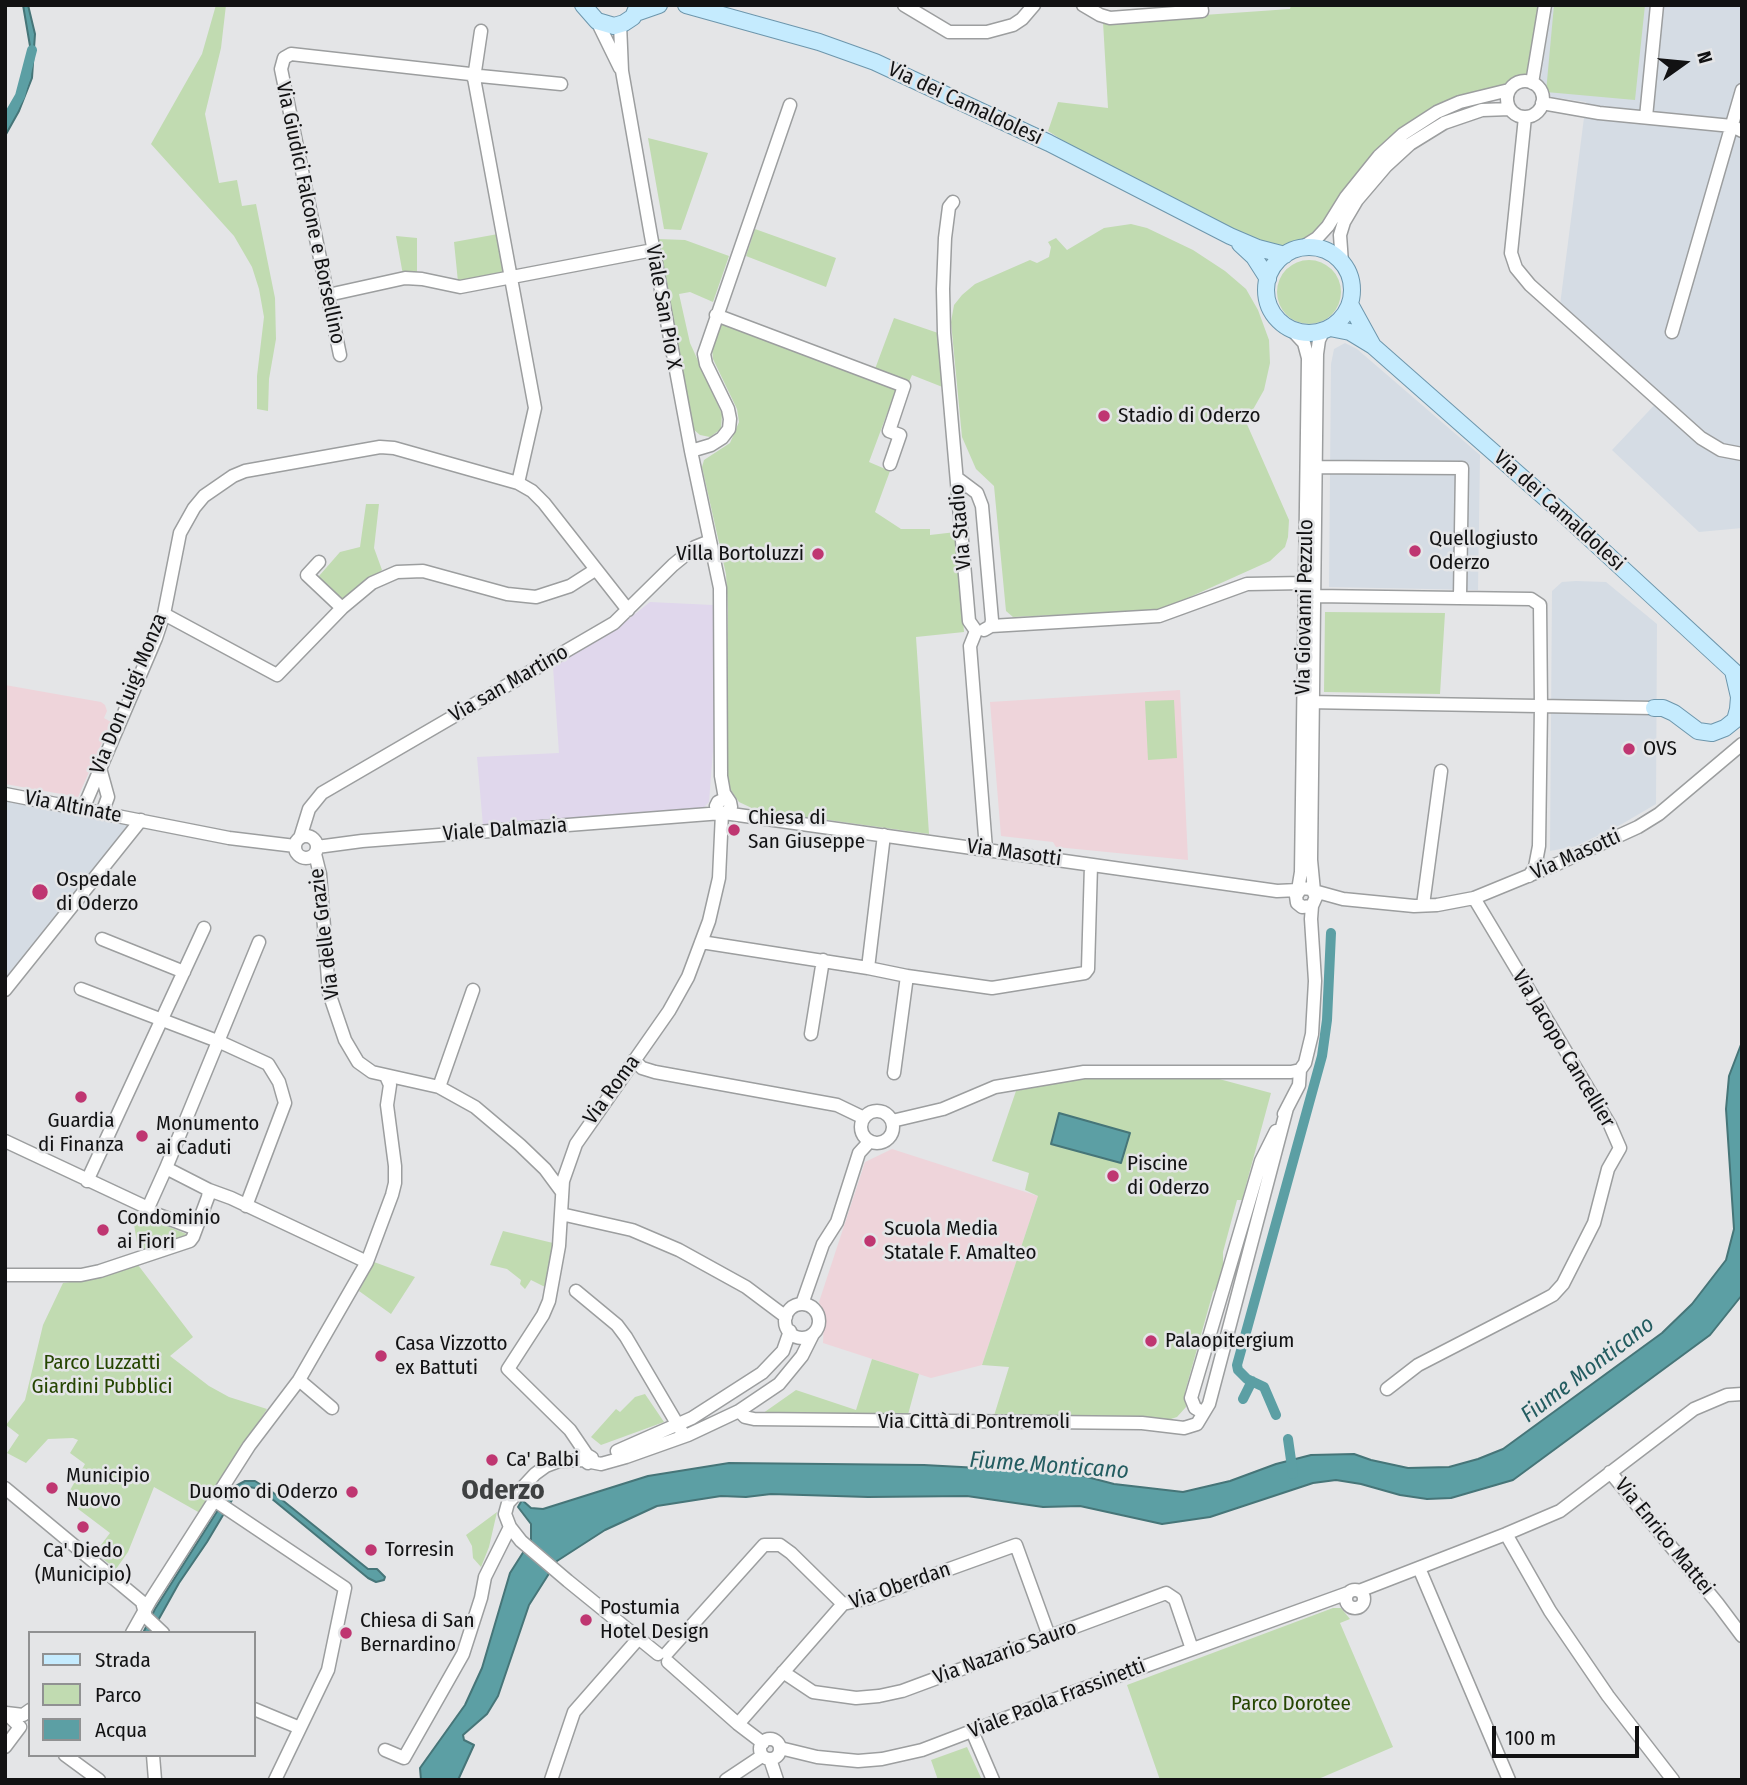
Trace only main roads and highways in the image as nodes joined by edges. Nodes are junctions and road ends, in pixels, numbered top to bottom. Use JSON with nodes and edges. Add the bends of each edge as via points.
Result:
{"nodes":[{"id":1,"x":583,"y":5,"type":"edge"},
{"id":2,"x":659,"y":5,"type":"edge"},
{"id":3,"x":686,"y":5,"type":"edge"},
{"id":4,"x":637,"y":9,"type":"edge"},
{"id":5,"x":1230,"y":236,"type":"junction"},
{"id":6,"x":1285,"y":255,"type":"junction"},
{"id":7,"x":1268,"y":279,"type":"junction"},
{"id":8,"x":1350,"y":304,"type":"junction"},
{"id":9,"x":1327,"y":329,"type":"junction"},
{"id":10,"x":1373,"y":346,"type":"junction"},
{"id":11,"x":1738,"y":675,"type":"edge"},
{"id":12,"x":1654,"y":708,"type":"road end"}],
"edges":[{"from":1,"to":4,"type":"main road","via":[[597,21],[608,25],[620,24]]},
{"from":2,"to":4,"type":"main road"},
{"from":3,"to":5,"type":"main road","name":"Via dei Camaldolesi","via":[[875,62]]},
{"from":5,"to":6,"type":"main road","name":"Via dei Camaldolesi"},
{"from":5,"to":7,"type":"main road","name":"Via dei Camaldolesi","via":[[1254,257]]},
{"from":6,"to":7,"type":"main road"},
{"from":6,"to":8,"type":"main road","via":[[1301,248],[1323,250],[1342,263],[1351,282]]},
{"from":7,"to":9,"type":"main road","via":[[1266,292],[1276,317],[1291,328],[1310,333]]},
{"from":8,"to":9,"type":"main road"},
{"from":8,"to":10,"type":"main road","name":"Via dei Camaldolesi"},
{"from":9,"to":10,"type":"main road","name":"Via dei Camaldolesi","via":[[1350,332]]},
{"from":10,"to":11,"type":"main road","name":"Via dei Camaldolesi"},
{"from":11,"to":12,"type":"main road","via":[[1738,709],[1735,720],[1725,728],[1712,733],[1698,731],[1674,713]]}]}
